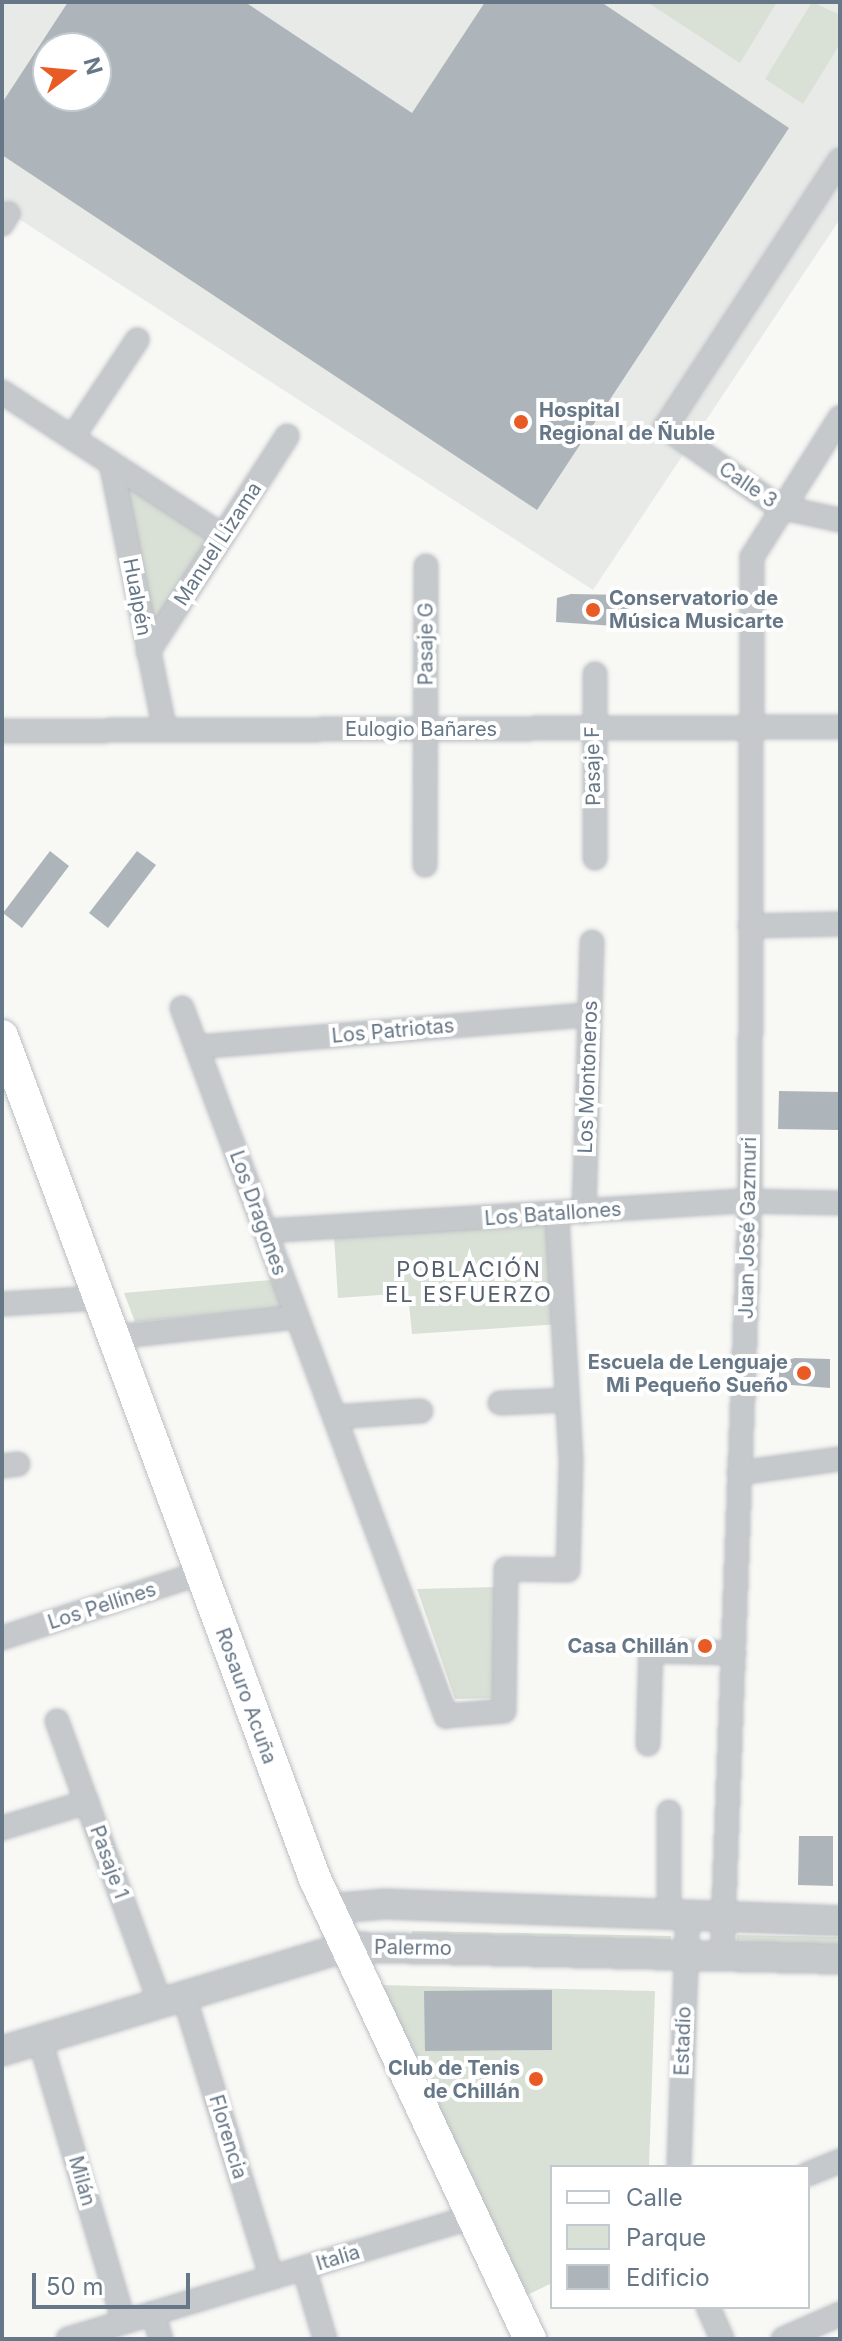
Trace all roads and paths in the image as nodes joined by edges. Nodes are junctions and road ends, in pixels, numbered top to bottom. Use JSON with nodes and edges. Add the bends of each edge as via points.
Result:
{"nodes":[{"id":1,"x":840,"y":160,"type":"edge"},
{"id":2,"x":137,"y":340,"type":"dead end"},
{"id":3,"x":2,"y":392,"type":"edge"},
{"id":4,"x":840,"y":418,"type":"edge"},
{"id":5,"x":287,"y":436,"type":"dead end"},
{"id":6,"x":72,"y":438,"type":"junction"},
{"id":7,"x":111,"y":463,"type":"junction"},
{"id":8,"x":779,"y":507,"type":"junction"},
{"id":9,"x":840,"y":520,"type":"edge"},
{"id":10,"x":223,"y":536,"type":"junction"},
{"id":11,"x":426,"y":566,"type":"dead end"},
{"id":12,"x":148,"y":652,"type":"junction"},
{"id":13,"x":595,"y":674,"type":"dead end"},
{"id":14,"x":840,"y":727,"type":"edge"},
{"id":15,"x":425,"y":728,"type":"junction"},
{"id":16,"x":165,"y":730,"type":"junction"},
{"id":17,"x":751,"y":730,"type":"junction"},
{"id":18,"x":2,"y":731,"type":"edge"},
{"id":19,"x":591,"y":731,"type":"junction"},
{"id":20,"x":595,"y":858,"type":"dead end"},
{"id":21,"x":425,"y":865,"type":"dead end"},
{"id":22,"x":840,"y":924,"type":"edge"},
{"id":23,"x":750,"y":926,"type":"junction"},
{"id":24,"x":592,"y":942,"type":"dead end"},
{"id":25,"x":182,"y":1008,"type":"dead end"},
{"id":26,"x":590,"y":1015,"type":"junction"},
{"id":27,"x":2,"y":1036,"type":"edge"},
{"id":28,"x":197,"y":1047,"type":"junction"},
{"id":29,"x":750,"y":1201,"type":"junction"},
{"id":30,"x":840,"y":1203,"type":"edge"},
{"id":31,"x":584,"y":1212,"type":"junction"},
{"id":32,"x":557,"y":1214,"type":"junction"},
{"id":33,"x":265,"y":1231,"type":"junction"},
{"id":34,"x":99,"y":1298,"type":"junction"},
{"id":35,"x":2,"y":1304,"type":"edge"},
{"id":36,"x":297,"y":1317,"type":"junction"},
{"id":37,"x":114,"y":1337,"type":"junction"},
{"id":38,"x":567,"y":1400,"type":"junction"},
{"id":39,"x":500,"y":1403,"type":"dead end"},
{"id":40,"x":421,"y":1411,"type":"dead end"},
{"id":41,"x":335,"y":1417,"type":"junction"},
{"id":42,"x":840,"y":1459,"type":"edge"},
{"id":43,"x":739,"y":1473,"type":"junction"},
{"id":44,"x":201,"y":1573,"type":"junction"},
{"id":45,"x":2,"y":1638,"type":"edge"},
{"id":46,"x":734,"y":1653,"type":"junction"},
{"id":47,"x":57,"y":1721,"type":"dead end"},
{"id":48,"x":648,"y":1744,"type":"dead end"},
{"id":49,"x":87,"y":1802,"type":"junction"},
{"id":50,"x":669,"y":1812,"type":"dead end"},
{"id":51,"x":2,"y":1828,"type":"edge"},
{"id":52,"x":328,"y":1909,"type":"junction"},
{"id":53,"x":678,"y":1915,"type":"junction"},
{"id":54,"x":724,"y":1917,"type":"junction"},
{"id":55,"x":840,"y":1921,"type":"edge"},
{"id":56,"x":347,"y":1947,"type":"junction"},
{"id":57,"x":686,"y":1955,"type":"junction"},
{"id":58,"x":722,"y":1956,"type":"junction"},
{"id":59,"x":840,"y":1959,"type":"edge"},
{"id":60,"x":172,"y":2000,"type":"junction"},
{"id":61,"x":40,"y":2040,"type":"junction"},
{"id":62,"x":2,"y":2051,"type":"edge"},
{"id":63,"x":840,"y":2161,"type":"edge"},
{"id":64,"x":679,"y":2165,"type":"edge"},
{"id":65,"x":810,"y":2173,"type":"edge"},
{"id":66,"x":470,"y":2218,"type":"junction"},
{"id":67,"x":304,"y":2268,"type":"junction"},
{"id":68,"x":272,"y":2278,"type":"junction"},
{"id":69,"x":709,"y":2309,"type":"edge"},
{"id":70,"x":153,"y":2313,"type":"junction"},
{"id":71,"x":840,"y":2314,"type":"edge"},
{"id":72,"x":124,"y":2322,"type":"junction"},
{"id":73,"x":68,"y":2339,"type":"edge"},
{"id":74,"x":161,"y":2339,"type":"edge"},
{"id":75,"x":325,"y":2339,"type":"edge"},
{"id":76,"x":530,"y":2339,"type":"edge"},
{"id":77,"x":722,"y":2339,"type":"edge"},
{"id":78,"x":783,"y":2339,"type":"edge"}],
"edges":[{"from":1,"to":8,"type":"street","name":"Calle 3","via":[[665,427]]},
{"from":2,"to":6,"type":"street"},
{"from":3,"to":6,"type":"street"},
{"from":4,"to":8,"type":"street","name":"Juan José Gazmuri"},
{"from":5,"to":10,"type":"street","name":"Manuel Lizama"},
{"from":6,"to":7,"type":"street"},
{"from":7,"to":10,"type":"street"},
{"from":7,"to":12,"type":"street","name":"Hualpén"},
{"from":8,"to":9,"type":"street","name":"Calle 3"},
{"from":8,"to":17,"type":"street","name":"Juan José Gazmuri","via":[[752,557]]},
{"from":10,"to":12,"type":"street","name":"Manuel Lizama"},
{"from":11,"to":15,"type":"street","name":"Pasaje G"},
{"from":12,"to":16,"type":"street","name":"Hualpén"},
{"from":13,"to":19,"type":"street","name":"Pasaje F"},
{"from":14,"to":17,"type":"street","name":"Eulogio Bañares"},
{"from":15,"to":16,"type":"street","name":"Eulogio Bañares"},
{"from":15,"to":19,"type":"street","name":"Eulogio Bañares"},
{"from":15,"to":21,"type":"street","name":"Pasaje G"},
{"from":16,"to":18,"type":"street","name":"Eulogio Bañares"},
{"from":17,"to":19,"type":"street","name":"Eulogio Bañares"},
{"from":17,"to":23,"type":"street","name":"Juan José Gazmuri"},
{"from":19,"to":20,"type":"street","name":"Pasaje F"},
{"from":22,"to":23,"type":"street"},
{"from":23,"to":29,"type":"street","name":"Juan José Gazmuri"},
{"from":24,"to":26,"type":"street","name":"Los Montoneros"},
{"from":25,"to":28,"type":"street","name":"Los Dragones"},
{"from":26,"to":28,"type":"street","name":"Los Patriotas"},
{"from":26,"to":31,"type":"street","name":"Los Montoneros"},
{"from":27,"to":34,"type":"main road","name":"Rosauro Acuña"},
{"from":28,"to":33,"type":"street","name":"Los Dragones"},
{"from":29,"to":30,"type":"street","name":"Los Batallones"},
{"from":29,"to":31,"type":"street","name":"Los Batallones"},
{"from":29,"to":43,"type":"street","name":"Juan José Gazmuri"},
{"from":31,"to":32,"type":"street","name":"Los Batallones"},
{"from":32,"to":33,"type":"street","name":"Los Batallones"},
{"from":32,"to":38,"type":"street"},
{"from":33,"to":36,"type":"street","name":"Los Dragones"},
{"from":34,"to":35,"type":"street"},
{"from":34,"to":37,"type":"main road","name":"Rosauro Acuña"},
{"from":36,"to":37,"type":"street"},
{"from":36,"to":41,"type":"street","name":"Los Dragones"},
{"from":37,"to":44,"type":"main road","name":"Rosauro Acuña"},
{"from":38,"to":39,"type":"street"},
{"from":38,"to":41,"type":"street","name":"Los Dragones","via":[[568,1570],[506,1569],[504,1711],[446,1716]]},
{"from":40,"to":41,"type":"street"},
{"from":42,"to":43,"type":"street"},
{"from":43,"to":46,"type":"street","name":"Juan José Gazmuri"},
{"from":44,"to":45,"type":"street","name":"Los Pellines"},
{"from":44,"to":52,"type":"main road","name":"Rosauro Acuña"},
{"from":46,"to":48,"type":"street","via":[[651,1651]]},
{"from":46,"to":54,"type":"street","name":"Juan José Gazmuri"},
{"from":47,"to":49,"type":"street","name":"Pasaje 1"},
{"from":49,"to":51,"type":"street"},
{"from":49,"to":60,"type":"street","name":"Pasaje 1"},
{"from":50,"to":53,"type":"street"},
{"from":52,"to":53,"type":"street","via":[[384,1904]]},
{"from":52,"to":56,"type":"main road","name":"Rosauro Acuña"},
{"from":53,"to":54,"type":"street"},
{"from":53,"to":57,"type":"street","name":"Estadio"},
{"from":54,"to":55,"type":"street"},
{"from":54,"to":58,"type":"street","name":"Juan José Gazmuri"},
{"from":56,"to":57,"type":"street","name":"Palermo"},
{"from":56,"to":60,"type":"street","name":"Palermo"},
{"from":56,"to":66,"type":"main road","name":"Rosauro Acuña"},
{"from":57,"to":58,"type":"street","name":"Palermo"},
{"from":57,"to":64,"type":"street","name":"Estadio"},
{"from":58,"to":59,"type":"street","name":"Palermo"},
{"from":60,"to":61,"type":"street","name":"Palermo"},
{"from":60,"to":68,"type":"street","name":"Florencia"},
{"from":61,"to":62,"type":"street","name":"Palermo"},
{"from":61,"to":72,"type":"street","name":"Milán"},
{"from":63,"to":65,"type":"street"},
{"from":66,"to":67,"type":"street","name":"Italia"},
{"from":66,"to":76,"type":"main road","name":"Rosauro Acuña"},
{"from":67,"to":68,"type":"street","name":"Italia"},
{"from":67,"to":75,"type":"street"},
{"from":68,"to":70,"type":"street","name":"Italia"},
{"from":69,"to":77,"type":"street"},
{"from":70,"to":72,"type":"street","name":"Italia"},
{"from":70,"to":74,"type":"street"},
{"from":71,"to":78,"type":"street"},
{"from":72,"to":73,"type":"street","name":"Italia"}]}
